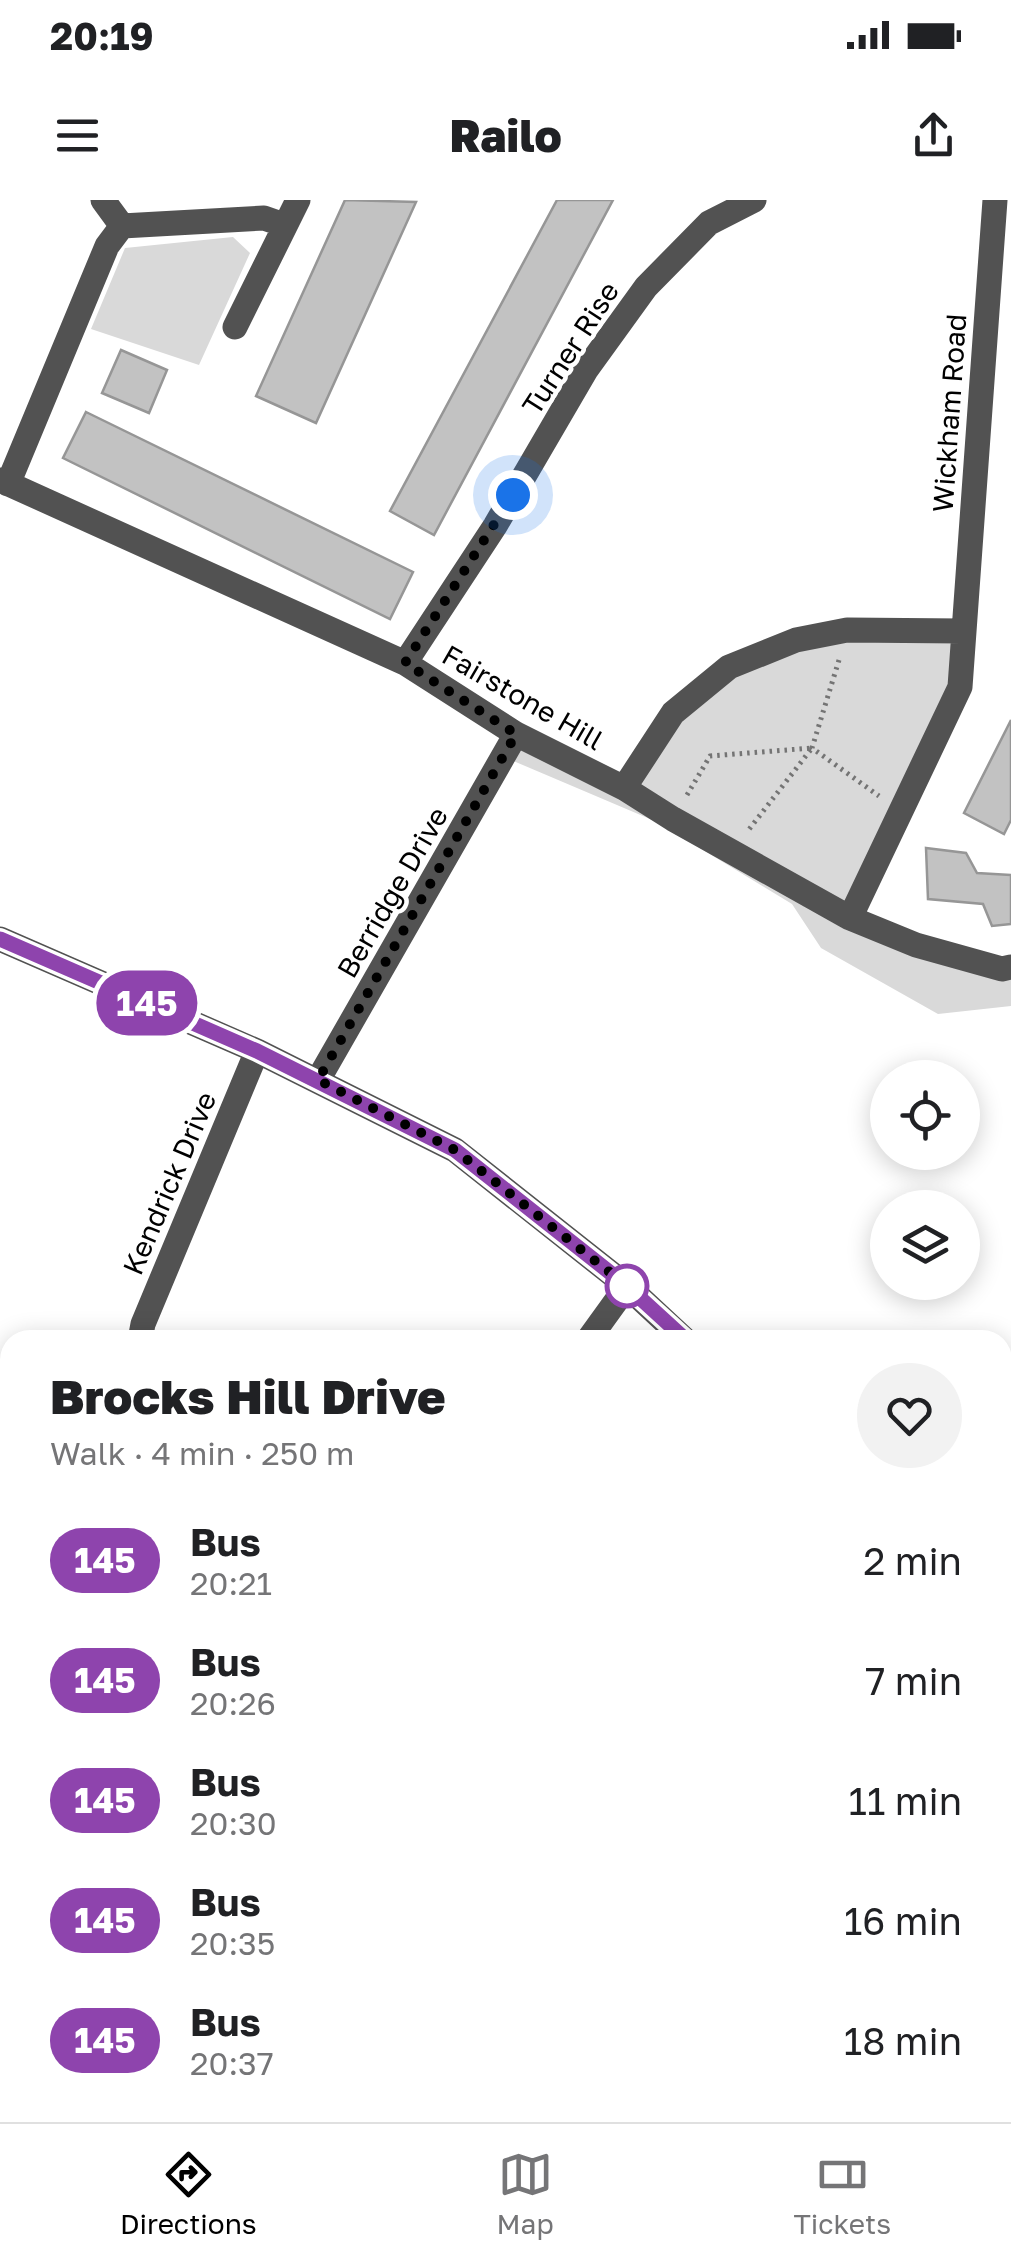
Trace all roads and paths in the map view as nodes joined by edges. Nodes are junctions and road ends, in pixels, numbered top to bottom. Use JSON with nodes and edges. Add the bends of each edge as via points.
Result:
{"nodes":[{"id":1,"x":103,"y":200,"type":"edge"},
{"id":2,"x":298,"y":200,"type":"edge"},
{"id":3,"x":754,"y":200,"type":"edge"},
{"id":4,"x":994,"y":200,"type":"edge"},
{"id":5,"x":284,"y":225,"type":"junction"},
{"id":6,"x":122,"y":226,"type":"junction"},
{"id":7,"x":235,"y":326,"type":"dead end"},
{"id":8,"x":4,"y":482,"type":"edge"},
{"id":9,"x":848,"y":630,"type":"junction"},
{"id":10,"x":962,"y":631,"type":"junction"},
{"id":11,"x":405,"y":663,"type":"junction"},
{"id":12,"x":516,"y":734,"type":"junction"},
{"id":13,"x":812,"y":748,"type":"junction"},
{"id":14,"x":624,"y":788,"type":"junction"},
{"id":15,"x":902,"y":812,"type":"junction"},
{"id":16,"x":674,"y":819,"type":"junction"},
{"id":17,"x":731,"y":852,"type":"junction"},
{"id":18,"x":850,"y":918,"type":"junction"},
{"id":19,"x":0,"y":939,"type":"edge"},
{"id":20,"x":1011,"y":967,"type":"edge"},
{"id":21,"x":257,"y":1051,"type":"junction"},
{"id":22,"x":318,"y":1080,"type":"junction"},
{"id":23,"x":627,"y":1286,"type":"junction"},
{"id":24,"x":142,"y":1330,"type":"edge"},
{"id":25,"x":595,"y":1330,"type":"edge"},
{"id":26,"x":675,"y":1330,"type":"edge"}],
"edges":[{"from":1,"to":6,"type":"street"},
{"from":2,"to":5,"type":"street"},
{"from":3,"to":11,"type":"street","name":"Turner Rise","via":[[708,223],[646,287],[586,370]]},
{"from":4,"to":10,"type":"street","name":"Wickham Road"},
{"from":5,"to":6,"type":"street","via":[[264,218]]},
{"from":5,"to":7,"type":"street"},
{"from":6,"to":8,"type":"street","via":[[107,246]]},
{"from":8,"to":11,"type":"street","name":"Fairstone Hill"},
{"from":9,"to":10,"type":"street"},
{"from":9,"to":13,"type":"path"},
{"from":9,"to":14,"type":"street","via":[[796,640],[728,666],[674,713]]},
{"from":10,"to":15,"type":"street","name":"Wickham Road","via":[[960,686]]},
{"from":11,"to":12,"type":"street","name":"Fairstone Hill"},
{"from":12,"to":14,"type":"street","name":"Fairstone Hill"},
{"from":12,"to":22,"type":"street","name":"Berridge Drive"},
{"from":13,"to":15,"type":"path"},
{"from":13,"to":16,"type":"path","via":[[710,756]]},
{"from":13,"to":17,"type":"path"},
{"from":14,"to":16,"type":"street","name":"Fairstone Hill"},
{"from":15,"to":18,"type":"street","name":"Wickham Road"},
{"from":16,"to":17,"type":"street","name":"Fairstone Hill"},
{"from":17,"to":18,"type":"street","name":"Fairstone Hill"},
{"from":18,"to":20,"type":"street","name":"Fairstone Hill","via":[[916,945]]},
{"from":19,"to":21,"type":"street"},
{"from":21,"to":22,"type":"street"},
{"from":21,"to":24,"type":"street","name":"Kendrick Drive"},
{"from":22,"to":23,"type":"street","via":[[455,1150]]},
{"from":23,"to":25,"type":"street"},
{"from":23,"to":26,"type":"street"}]}
